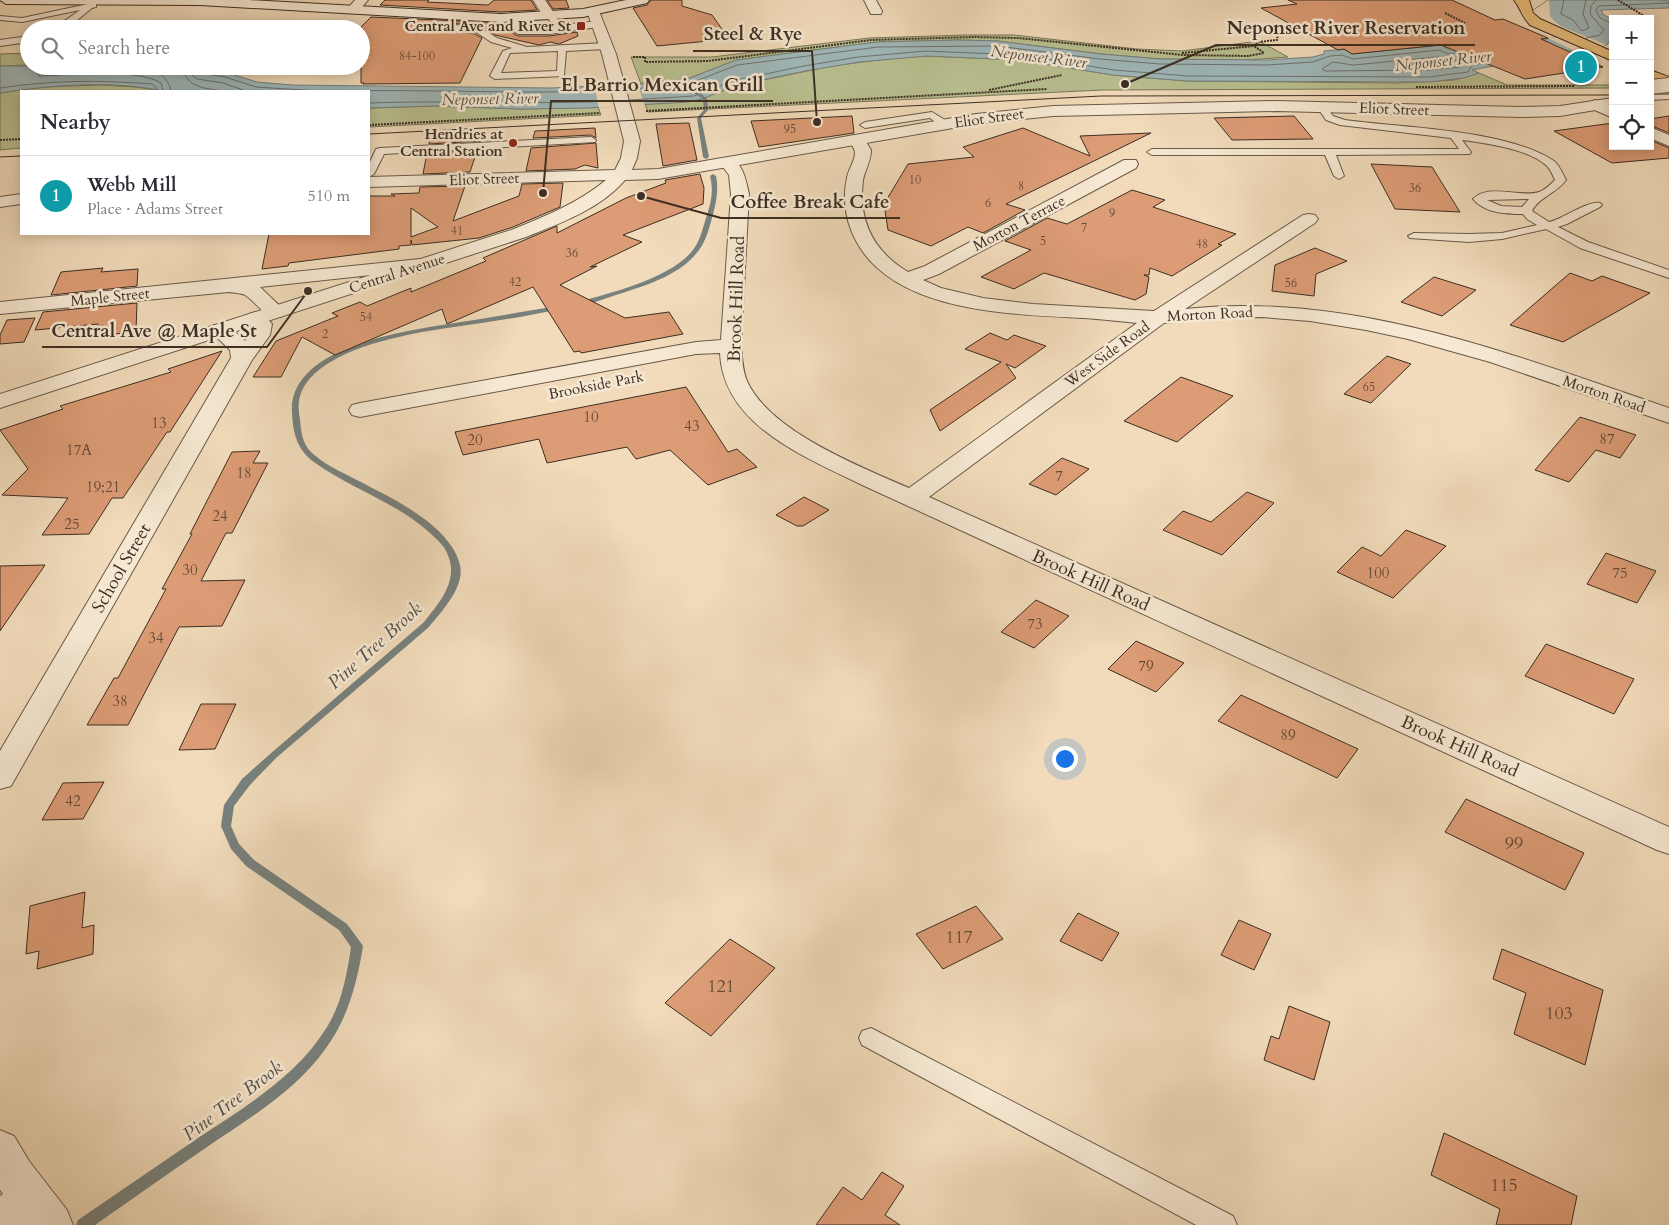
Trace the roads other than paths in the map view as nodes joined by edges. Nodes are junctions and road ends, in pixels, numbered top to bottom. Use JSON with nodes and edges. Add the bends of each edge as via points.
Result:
{"nodes":[{"id":1,"x":6,"y":0,"type":"edge"},
{"id":2,"x":146,"y":0,"type":"edge"},
{"id":3,"x":362,"y":0,"type":"edge"},
{"id":4,"x":539,"y":0,"type":"edge"},
{"id":5,"x":643,"y":0,"type":"edge"},
{"id":6,"x":96,"y":3,"type":"edge"},
{"id":7,"x":1525,"y":4,"type":"edge"},
{"id":8,"x":352,"y":10,"type":"junction"},
{"id":9,"x":0,"y":18,"type":"edge"},
{"id":10,"x":596,"y":18,"type":"junction"},
{"id":11,"x":73,"y":20,"type":"edge"},
{"id":12,"x":513,"y":21,"type":"junction"},
{"id":13,"x":556,"y":22,"type":"junction"},
{"id":14,"x":457,"y":28,"type":"dead end"},
{"id":15,"x":549,"y":30,"type":"junction"},
{"id":16,"x":573,"y":34,"type":"junction"},
{"id":17,"x":20,"y":40,"type":"edge"},
{"id":18,"x":0,"y":43,"type":"edge"},
{"id":19,"x":606,"y":48,"type":"junction"},
{"id":20,"x":527,"y":50,"type":"junction"},
{"id":21,"x":562,"y":50,"type":"junction"},
{"id":22,"x":1609,"y":55,"type":"edge"},
{"id":23,"x":1654,"y":76,"type":"edge"},
{"id":24,"x":1669,"y":84,"type":"edge"},
{"id":25,"x":1654,"y":86,"type":"edge"},
{"id":26,"x":1669,"y":95,"type":"edge"},
{"id":27,"x":1654,"y":96,"type":"edge"},
{"id":28,"x":1609,"y":103,"type":"edge"},
{"id":29,"x":1595,"y":106,"type":"junction"},
{"id":30,"x":1322,"y":107,"type":"junction"},
{"id":31,"x":1609,"y":112,"type":"edge"},
{"id":32,"x":946,"y":124,"type":"junction"},
{"id":33,"x":860,"y":133,"type":"junction"},
{"id":34,"x":1654,"y":134,"type":"edge"},
{"id":35,"x":1455,"y":137,"type":"junction"},
{"id":36,"x":591,"y":140,"type":"dead end"},
{"id":37,"x":1669,"y":141,"type":"edge"},
{"id":38,"x":1329,"y":151,"type":"junction"},
{"id":39,"x":1152,"y":152,"type":"dead end"},
{"id":40,"x":728,"y":163,"type":"junction"},
{"id":41,"x":1130,"y":164,"type":"dead end"},
{"id":42,"x":370,"y":172,"type":"edge"},
{"id":43,"x":620,"y":175,"type":"junction"},
{"id":44,"x":1339,"y":176,"type":"dead end"},
{"id":45,"x":370,"y":182,"type":"edge"},
{"id":46,"x":1543,"y":195,"type":"junction"},
{"id":47,"x":20,"y":199,"type":"edge"},
{"id":48,"x":0,"y":202,"type":"edge"},
{"id":49,"x":1596,"y":205,"type":"dead end"},
{"id":50,"x":1526,"y":211,"type":"junction"},
{"id":51,"x":1310,"y":219,"type":"dead end"},
{"id":52,"x":1547,"y":226,"type":"junction"},
{"id":53,"x":1414,"y":236,"type":"dead end"},
{"id":54,"x":420,"y":265,"type":"junction"},
{"id":55,"x":1669,"y":274,"type":"edge"},
{"id":56,"x":906,"y":279,"type":"junction"},
{"id":57,"x":219,"y":286,"type":"junction"},
{"id":58,"x":0,"y":308,"type":"edge"},
{"id":59,"x":266,"y":315,"type":"junction"},
{"id":60,"x":1158,"y":317,"type":"junction"},
{"id":61,"x":219,"y":330,"type":"junction"},
{"id":62,"x":732,"y":355,"type":"junction"},
{"id":63,"x":242,"y":358,"type":"junction"},
{"id":64,"x":0,"y":400,"type":"edge"},
{"id":65,"x":360,"y":410,"type":"dead end"},
{"id":66,"x":1669,"y":416,"type":"edge"},
{"id":67,"x":911,"y":498,"type":"junction"},
{"id":68,"x":0,"y":778,"type":"edge"},
{"id":69,"x":1669,"y":841,"type":"edge"},
{"id":70,"x":871,"y":1038,"type":"dead end"},
{"id":71,"x":0,"y":1149,"type":"edge"},
{"id":72,"x":31,"y":1214,"type":"edge"},
{"id":73,"x":1223,"y":1225,"type":"edge"}],
"edges":[{"from":1,"to":6,"type":"street"},
{"from":2,"to":6,"type":"street"},
{"from":2,"to":8,"type":"street"},
{"from":3,"to":8,"type":"street"},
{"from":4,"to":13,"type":"street"},
{"from":5,"to":10,"type":"street"},
{"from":6,"to":9,"type":"lane","via":[[22,20]]},
{"from":6,"to":11,"type":"lane"},
{"from":7,"to":22,"type":"main road","via":[[1538,24]]},
{"from":8,"to":12,"type":"street"},
{"from":10,"to":13,"type":"street"},
{"from":10,"to":16,"type":"lane"},
{"from":10,"to":19,"type":"street","name":"Central Avenue"},
{"from":12,"to":13,"type":"street"},
{"from":12,"to":15,"type":"lane","via":[[519,31]]},
{"from":13,"to":15,"type":"lane"},
{"from":13,"to":16,"type":"lane"},
{"from":14,"to":20,"type":"lane","via":[[478,30],[494,40]]},
{"from":15,"to":16,"type":"lane","via":[[561,40]]},
{"from":16,"to":19,"type":"lane"},
{"from":17,"to":18,"type":"lane"},
{"from":19,"to":21,"type":"lane"},
{"from":19,"to":43,"type":"street","name":"Central Avenue","via":[[632,141],[627,163]]},
{"from":20,"to":21,"type":"lane"},
{"from":20,"to":21,"type":"lane","via":[[507,51],[495,76],[561,74]]},
{"from":23,"to":24,"type":"main road"},
{"from":24,"to":25,"type":"street","bridge":true},
{"from":26,"to":27,"type":"street"},
{"from":28,"to":29,"type":"street","name":"Eliot Street"},
{"from":29,"to":30,"type":"street","name":"Eliot Street","via":[[1520,112]]},
{"from":29,"to":31,"type":"street"},
{"from":30,"to":32,"type":"street","name":"Eliot Street","via":[[1072,110]]},
{"from":30,"to":35,"type":"lane","via":[[1329,118],[1343,123]]},
{"from":32,"to":33,"type":"street","name":"Eliot Street","via":[[880,136]]},
{"from":32,"to":33,"type":"lane","via":[[932,115]]},
{"from":33,"to":40,"type":"street","name":"Eliot Street"},
{"from":33,"to":56,"type":"street","name":"Morton Road","via":[[863,151],[853,190],[859,227],[878,260]]},
{"from":34,"to":37,"type":"street"},
{"from":35,"to":38,"type":"lane","via":[[1466,152]]},
{"from":35,"to":46,"type":"lane","via":[[1513,146],[1546,159],[1559,171],[1561,180]]},
{"from":36,"to":42,"type":"lane","via":[[380,151]]},
{"from":38,"to":39,"type":"lane"},
{"from":38,"to":44,"type":"lane"},
{"from":40,"to":43,"type":"street","name":"Eliot Street","via":[[670,172]]},
{"from":40,"to":62,"type":"street","name":"Brook Hill Road","via":[[737,175],[740,187]]},
{"from":41,"to":56,"type":"street","name":"Morton Terrace","via":[[932,270]]},
{"from":43,"to":45,"type":"street","name":"Eliot Street"},
{"from":43,"to":54,"type":"street","name":"Central Avenue","via":[[603,191],[545,222]]},
{"from":46,"to":50,"type":"lane"},
{"from":46,"to":50,"type":"lane","via":[[1479,199],[1497,210]]},
{"from":47,"to":48,"type":"street"},
{"from":49,"to":52,"type":"lane","via":[[1568,220]]},
{"from":50,"to":52,"type":"lane"},
{"from":51,"to":60,"type":"street","name":"West Side Road"},
{"from":52,"to":53,"type":"lane","via":[[1492,238]]},
{"from":52,"to":55,"type":"lane","via":[[1584,245]]},
{"from":54,"to":57,"type":"street","name":"Maple Street"},
{"from":54,"to":59,"type":"street","name":"Central Avenue"},
{"from":56,"to":60,"type":"street","name":"Morton Road","via":[[956,299],[1003,308]]},
{"from":57,"to":58,"type":"street","name":"Maple Street"},
{"from":57,"to":59,"type":"street","name":"Maple Street","via":[[250,289]]},
{"from":59,"to":61,"type":"street","name":"Central Avenue"},
{"from":59,"to":63,"type":"street","name":"School Street","via":[[262,332]]},
{"from":60,"to":66,"type":"street","name":"Morton Road","via":[[1246,310],[1363,323],[1479,352]]},
{"from":60,"to":67,"type":"street","name":"West Side Road"},
{"from":61,"to":63,"type":"street","via":[[238,346]]},
{"from":61,"to":64,"type":"street","name":"Central Avenue"},
{"from":62,"to":65,"type":"street","name":"Brookside Park","via":[[673,370],[506,402],[476,402],[465,391]]},
{"from":62,"to":67,"type":"street","name":"Brook Hill Road","via":[[740,390],[773,425],[821,455]]},
{"from":63,"to":68,"type":"street","name":"School Street"},
{"from":67,"to":69,"type":"street","name":"Brook Hill Road"},
{"from":70,"to":73,"type":"lane"},
{"from":71,"to":72,"type":"street"}]}
